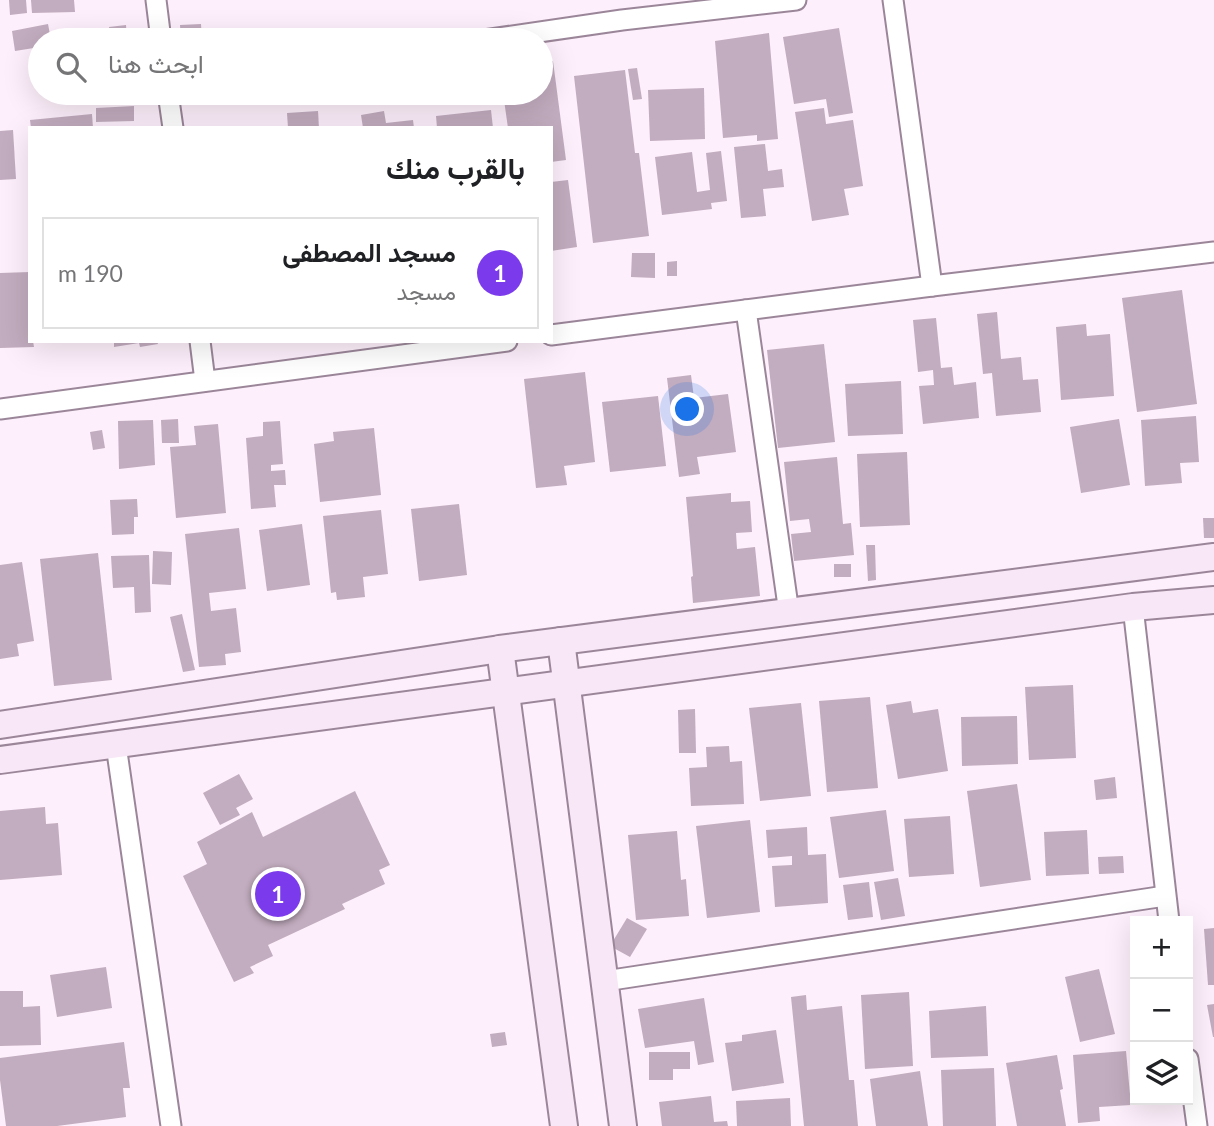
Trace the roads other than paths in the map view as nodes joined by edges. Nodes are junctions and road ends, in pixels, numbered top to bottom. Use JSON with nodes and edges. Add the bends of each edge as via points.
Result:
{"nodes":[{"id":1,"x":156,"y":0,"type":"edge"},
{"id":2,"x":620,"y":0,"type":"edge"},
{"id":3,"x":796,"y":0,"type":"edge"},
{"id":4,"x":893,"y":0,"type":"edge"},
{"id":5,"x":622,"y":20,"type":"junction"},
{"id":6,"x":160,"y":28,"type":"edge"},
{"id":7,"x":553,"y":30,"type":"edge"},
{"id":8,"x":170,"y":105,"type":"edge"},
{"id":9,"x":173,"y":126,"type":"edge"},
{"id":10,"x":1214,"y":252,"type":"edge"},
{"id":11,"x":932,"y":286,"type":"junction"},
{"id":12,"x":746,"y":310,"type":"junction"},
{"id":13,"x":553,"y":335,"type":"edge"},
{"id":14,"x":200,"y":343,"type":"edge"},
{"id":15,"x":493,"y":343,"type":"edge"},
{"id":16,"x":205,"y":381,"type":"junction"},
{"id":17,"x":0,"y":409,"type":"edge"},
{"id":18,"x":1214,"y":557,"type":"edge"},
{"id":19,"x":1214,"y":600,"type":"edge"},
{"id":20,"x":1133,"y":607,"type":"junction"},
{"id":21,"x":789,"y":613,"type":"junction"},
{"id":22,"x":561,"y":641,"type":"junction"},
{"id":23,"x":500,"y":649,"type":"junction"},
{"id":24,"x":567,"y":684,"type":"junction"},
{"id":25,"x":506,"y":693,"type":"junction"},
{"id":26,"x":0,"y":725,"type":"edge"},
{"id":27,"x":117,"y":745,"type":"junction"},
{"id":28,"x":0,"y":760,"type":"edge"},
{"id":29,"x":1165,"y":896,"type":"junction"},
{"id":30,"x":1168,"y":916,"type":"edge"},
{"id":31,"x":605,"y":981,"type":"junction"},
{"id":32,"x":1193,"y":1096,"type":"edge"},
{"id":33,"x":171,"y":1126,"type":"edge"},
{"id":34,"x":564,"y":1126,"type":"edge"},
{"id":35,"x":623,"y":1126,"type":"edge"},
{"id":36,"x":1197,"y":1126,"type":"edge"}],
"edges":[{"from":1,"to":6,"type":"street"},
{"from":2,"to":5,"type":"street"},
{"from":3,"to":5,"type":"street"},
{"from":4,"to":11,"type":"street"},
{"from":5,"to":7,"type":"street"},
{"from":8,"to":9,"type":"street"},
{"from":10,"to":11,"type":"street"},
{"from":11,"to":12,"type":"street"},
{"from":12,"to":13,"type":"street"},
{"from":12,"to":21,"type":"street"},
{"from":14,"to":16,"type":"street"},
{"from":15,"to":16,"type":"street"},
{"from":16,"to":17,"type":"street"},
{"from":18,"to":21,"type":"street"},
{"from":19,"to":20,"type":"street"},
{"from":20,"to":24,"type":"street"},
{"from":20,"to":29,"type":"street"},
{"from":21,"to":22,"type":"street"},
{"from":22,"to":23,"type":"street"},
{"from":22,"to":24,"type":"street"},
{"from":23,"to":25,"type":"street"},
{"from":23,"to":26,"type":"street"},
{"from":24,"to":25,"type":"street"},
{"from":24,"to":31,"type":"street"},
{"from":25,"to":27,"type":"street"},
{"from":25,"to":34,"type":"street"},
{"from":27,"to":28,"type":"street"},
{"from":27,"to":33,"type":"street"},
{"from":29,"to":30,"type":"street"},
{"from":29,"to":31,"type":"street"},
{"from":31,"to":35,"type":"street"},
{"from":32,"to":36,"type":"street"}]}
